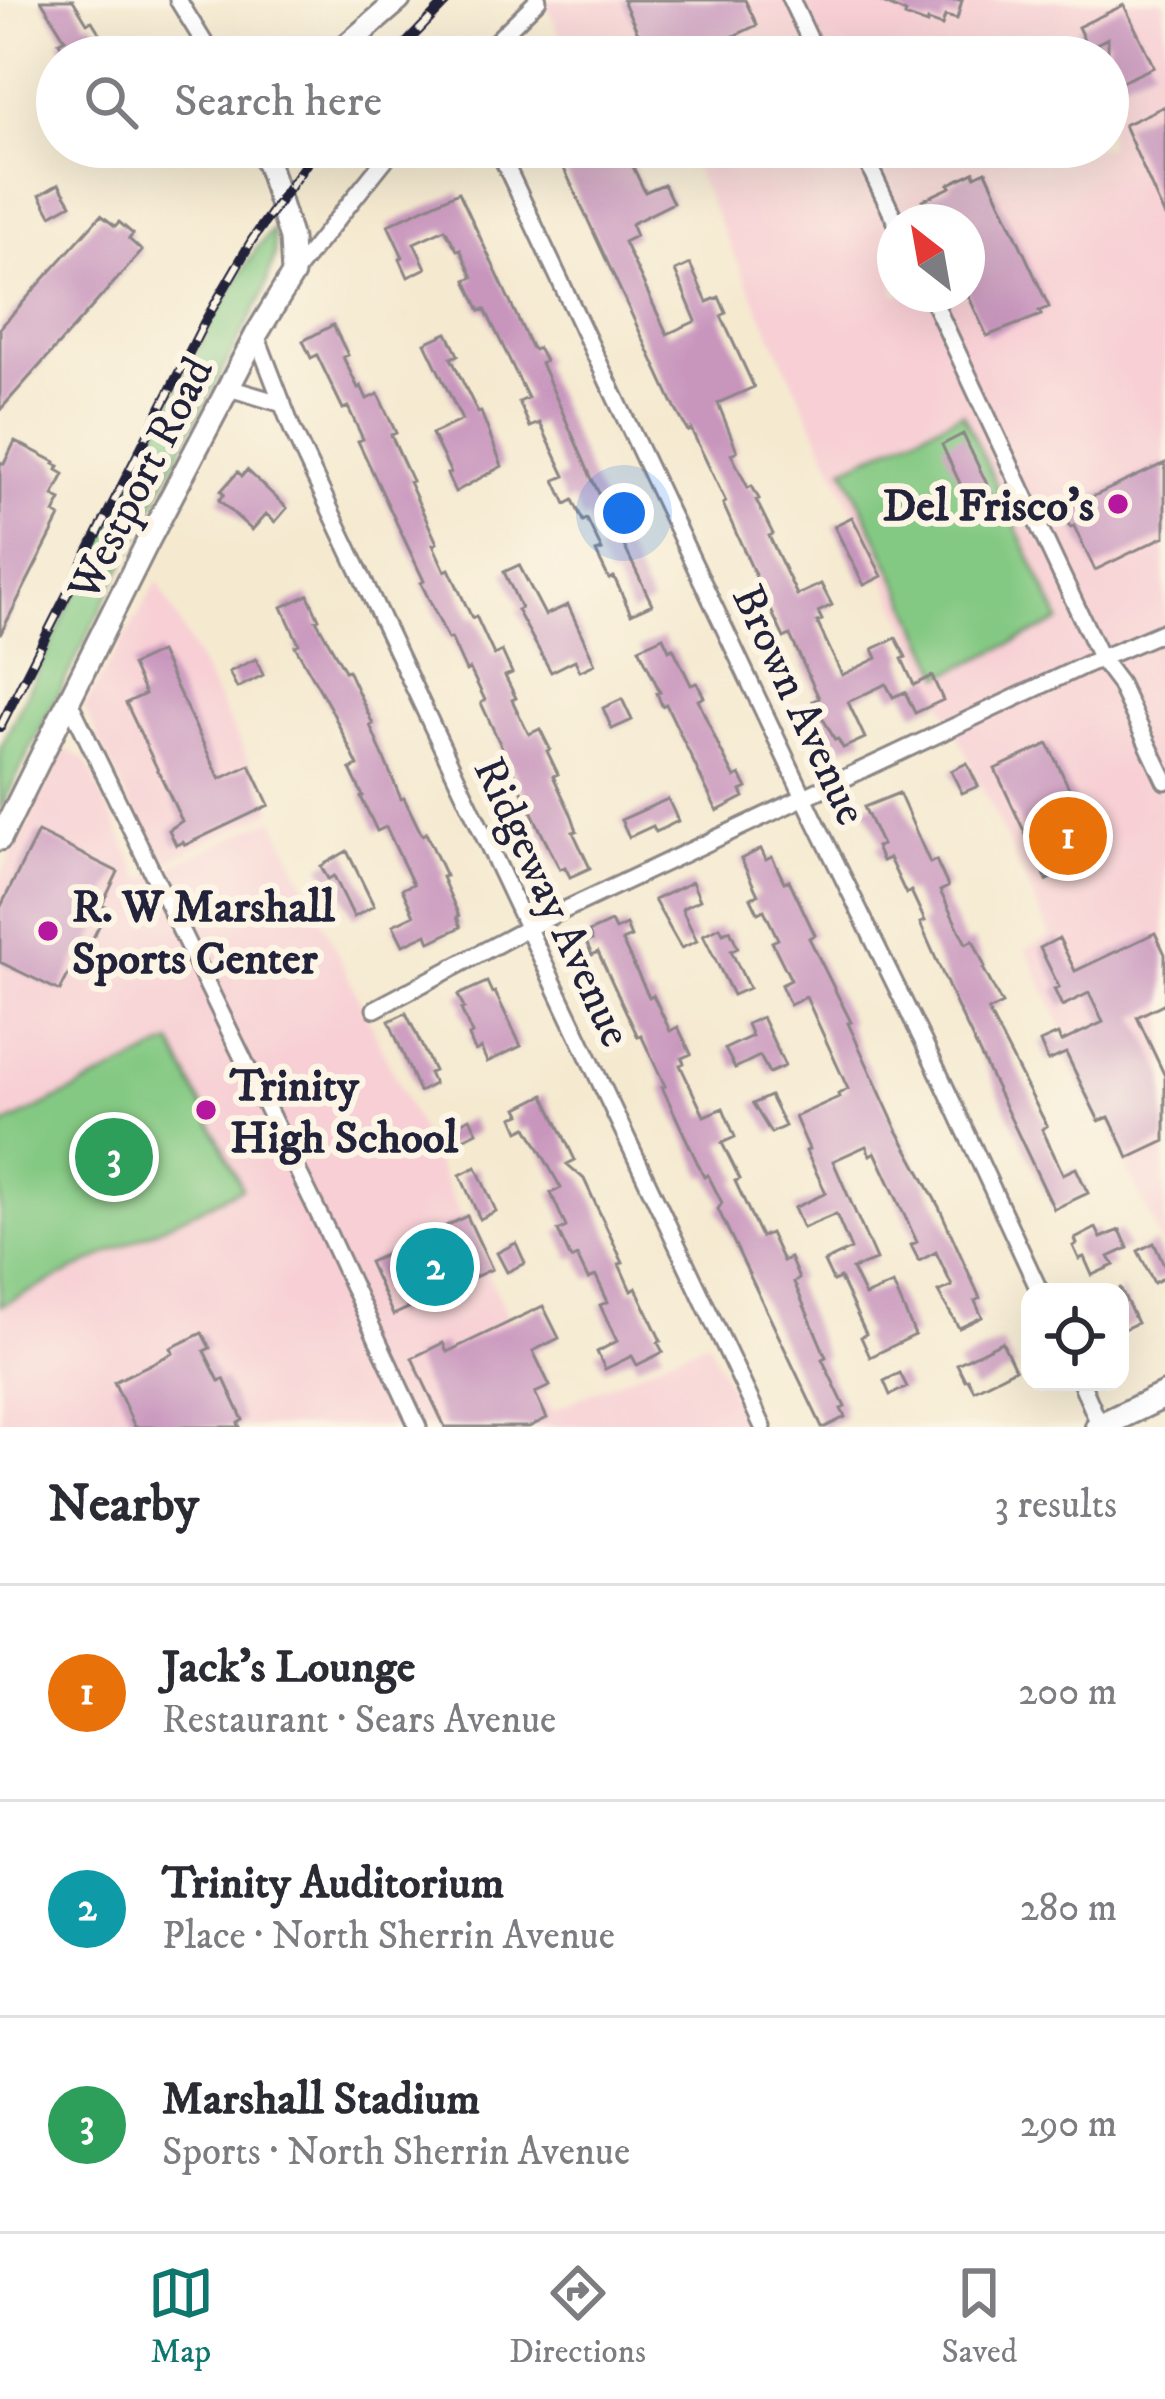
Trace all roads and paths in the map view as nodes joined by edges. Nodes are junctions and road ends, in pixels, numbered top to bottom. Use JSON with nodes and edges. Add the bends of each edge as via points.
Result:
{"nodes":[{"id":1,"x":178,"y":0,"type":"edge"},
{"id":2,"x":399,"y":0,"type":"edge"},
{"id":3,"x":538,"y":0,"type":"edge"},
{"id":4,"x":791,"y":0,"type":"edge"},
{"id":5,"x":200,"y":36,"type":"edge"},
{"id":6,"x":357,"y":36,"type":"edge"},
{"id":7,"x":501,"y":36,"type":"edge"},
{"id":8,"x":808,"y":36,"type":"edge"},
{"id":9,"x":269,"y":168,"type":"edge"},
{"id":10,"x":378,"y":168,"type":"edge"},
{"id":11,"x":507,"y":168,"type":"edge"},
{"id":12,"x":870,"y":168,"type":"edge"},
{"id":13,"x":887,"y":204,"type":"edge"},
{"id":14,"x":293,"y":274,"type":"junction"},
{"id":15,"x":938,"y":312,"type":"edge"},
{"id":16,"x":256,"y":335,"type":"junction"},
{"id":17,"x":229,"y":388,"type":"junction"},
{"id":18,"x":283,"y":404,"type":"junction"},
{"id":19,"x":1165,"y":631,"type":"edge"},
{"id":20,"x":1101,"y":659,"type":"junction"},
{"id":21,"x":69,"y":701,"type":"junction"},
{"id":22,"x":1165,"y":781,"type":"edge"},
{"id":23,"x":805,"y":798,"type":"junction"},
{"id":24,"x":0,"y":839,"type":"edge"},
{"id":25,"x":529,"y":928,"type":"junction"},
{"id":26,"x":375,"y":1009,"type":"dead end"},
{"id":27,"x":1036,"y":1283,"type":"edge"},
{"id":28,"x":1085,"y":1391,"type":"edge"},
{"id":29,"x":1165,"y":1395,"type":"edge"},
{"id":30,"x":1099,"y":1426,"type":"edge"},
{"id":31,"x":418,"y":1427,"type":"edge"},
{"id":32,"x":763,"y":1427,"type":"edge"}],
"edges":[{"from":1,"to":5,"type":"street"},
{"from":2,"to":6,"type":"main road"},
{"from":3,"to":7,"type":"street"},
{"from":4,"to":8,"type":"street"},
{"from":9,"to":14,"type":"main road"},
{"from":10,"to":14,"type":"street"},
{"from":11,"to":23,"type":"street","name":"Brown Avenue"},
{"from":12,"to":13,"type":"street"},
{"from":14,"to":16,"type":"main road","name":"Westport Road"},
{"from":15,"to":20,"type":"street"},
{"from":16,"to":17,"type":"main road","name":"Westport Road"},
{"from":16,"to":18,"type":"street","name":"Ridgeway Avenue"},
{"from":17,"to":18,"type":"street"},
{"from":17,"to":21,"type":"main road","name":"Westport Road"},
{"from":18,"to":25,"type":"street","name":"Ridgeway Avenue"},
{"from":19,"to":20,"type":"street"},
{"from":20,"to":22,"type":"street"},
{"from":20,"to":23,"type":"street"},
{"from":21,"to":24,"type":"main road","name":"Westport Road"},
{"from":21,"to":31,"type":"street"},
{"from":23,"to":25,"type":"street"},
{"from":23,"to":27,"type":"street","name":"Brown Avenue"},
{"from":25,"to":26,"type":"street"},
{"from":25,"to":32,"type":"street","name":"Ridgeway Avenue"},
{"from":28,"to":30,"type":"street"},
{"from":29,"to":30,"type":"main road"}]}
